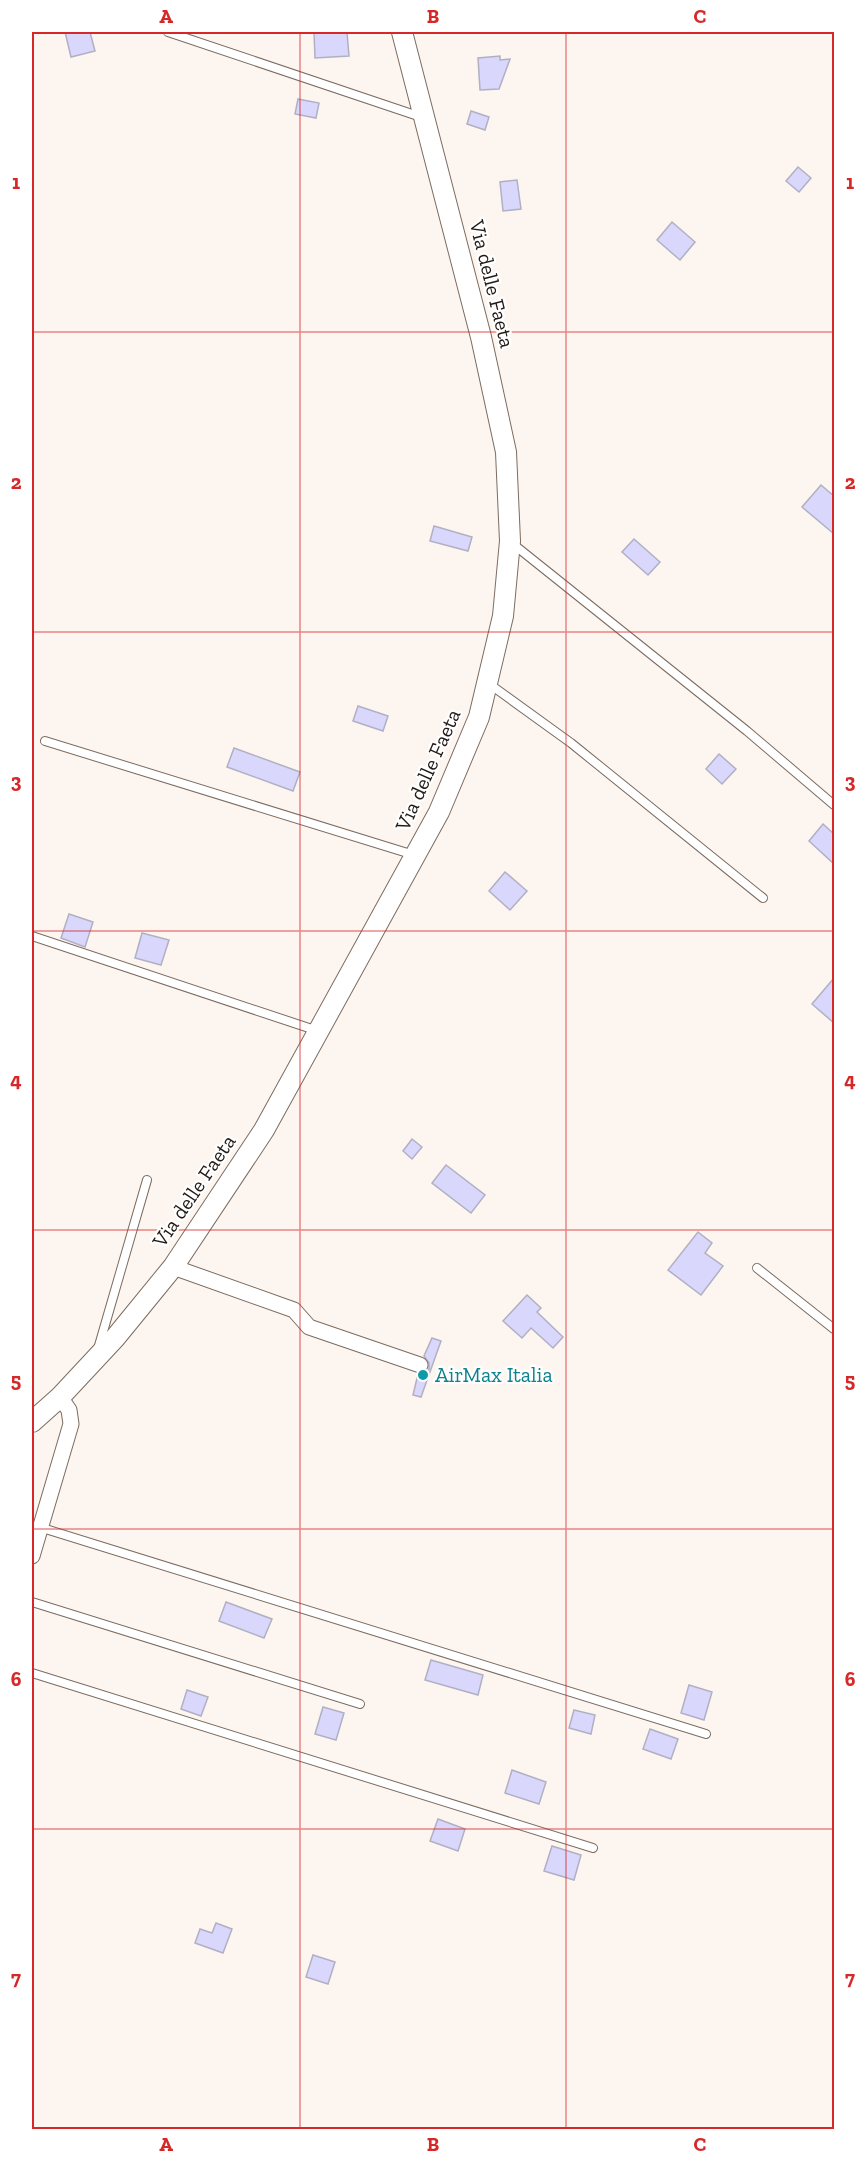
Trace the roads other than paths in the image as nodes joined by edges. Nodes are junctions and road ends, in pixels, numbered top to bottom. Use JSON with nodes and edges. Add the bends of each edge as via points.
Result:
{"nodes":[{"id":1,"x":168,"y":32,"type":"edge"},
{"id":2,"x":402,"y":32,"type":"edge"},
{"id":3,"x":425,"y":118,"type":"junction"},
{"id":4,"x":510,"y":541,"type":"junction"},
{"id":5,"x":487,"y":682,"type":"junction"},
{"id":6,"x":45,"y":741,"type":"dead end"},
{"id":7,"x":834,"y":805,"type":"edge"},
{"id":8,"x":415,"y":856,"type":"junction"},
{"id":9,"x":763,"y":898,"type":"dead end"},
{"id":10,"x":32,"y":936,"type":"edge"},
{"id":11,"x":318,"y":1032,"type":"junction"},
{"id":12,"x":147,"y":1180,"type":"dead end"},
{"id":13,"x":173,"y":1267,"type":"junction"},
{"id":14,"x":757,"y":1268,"type":"dead end"},
{"id":15,"x":834,"y":1329,"type":"edge"},
{"id":16,"x":94,"y":1360,"type":"junction"},
{"id":17,"x":420,"y":1365,"type":"dead end"},
{"id":18,"x":60,"y":1396,"type":"junction"},
{"id":19,"x":32,"y":1422,"type":"edge"},
{"id":20,"x":39,"y":1527,"type":"junction"},
{"id":21,"x":32,"y":1556,"type":"edge"},
{"id":22,"x":32,"y":1602,"type":"edge"},
{"id":23,"x":32,"y":1673,"type":"edge"},
{"id":24,"x":360,"y":1704,"type":"dead end"},
{"id":25,"x":706,"y":1734,"type":"dead end"},
{"id":26,"x":592,"y":1848,"type":"dead end"}],
"edges":[{"from":1,"to":3,"type":"lane"},
{"from":2,"to":3,"type":"street","name":"Via delle Faeta"},
{"from":3,"to":4,"type":"street","name":"Via delle Faeta","via":[[506,452]]},
{"from":4,"to":5,"type":"street","name":"Via delle Faeta","via":[[503,616]]},
{"from":4,"to":7,"type":"lane"},
{"from":5,"to":8,"type":"street","name":"Via delle Faeta","via":[[479,717],[440,812]]},
{"from":5,"to":9,"type":"lane","via":[[571,743]]},
{"from":6,"to":8,"type":"lane"},
{"from":8,"to":11,"type":"street","name":"Via delle Faeta"},
{"from":10,"to":11,"type":"lane"},
{"from":11,"to":13,"type":"street","name":"Via delle Faeta","via":[[264,1130]]},
{"from":12,"to":16,"type":"lane"},
{"from":13,"to":16,"type":"street","name":"Via delle Faeta"},
{"from":13,"to":17,"type":"street","via":[[294,1310],[309,1327]]},
{"from":14,"to":15,"type":"lane"},
{"from":16,"to":18,"type":"street","name":"Via delle Faeta"},
{"from":18,"to":19,"type":"street","name":"Via delle Faeta"},
{"from":18,"to":20,"type":"street","via":[[69,1410],[71,1424]]},
{"from":20,"to":21,"type":"street"},
{"from":20,"to":25,"type":"lane"},
{"from":22,"to":24,"type":"lane"},
{"from":23,"to":26,"type":"lane"}]}
